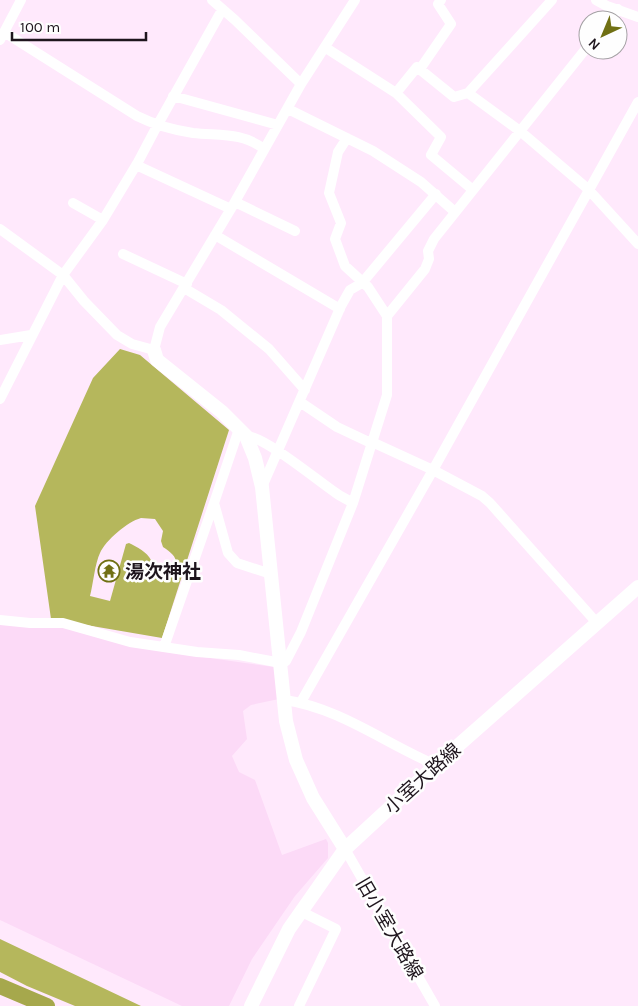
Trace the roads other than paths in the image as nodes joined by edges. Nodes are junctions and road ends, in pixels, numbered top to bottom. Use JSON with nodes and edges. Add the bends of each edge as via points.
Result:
{"nodes":[{"id":1,"x":20,"y":0,"type":"edge"},
{"id":2,"x":212,"y":0,"type":"edge"},
{"id":3,"x":355,"y":0,"type":"edge"},
{"id":4,"x":440,"y":0,"type":"edge"},
{"id":5,"x":552,"y":0,"type":"edge"},
{"id":6,"x":596,"y":0,"type":"edge"},
{"id":7,"x":618,"y":9,"type":"joint"},
{"id":8,"x":222,"y":10,"type":"junction"},
{"id":9,"x":638,"y":17,"type":"edge"},
{"id":10,"x":2,"y":36,"type":"edge"},
{"id":11,"x":326,"y":48,"type":"junction"},
{"id":12,"x":578,"y":58,"type":"edge"},
{"id":13,"x":420,"y":69,"type":"junction"},
{"id":14,"x":301,"y":84,"type":"junction"},
{"id":15,"x":396,"y":93,"type":"junction"},
{"id":16,"x":468,"y":94,"type":"junction"},
{"id":17,"x":173,"y":96,"type":"junction"},
{"id":18,"x":638,"y":102,"type":"edge"},
{"id":19,"x":288,"y":109,"type":"junction"},
{"id":20,"x":278,"y":125,"type":"junction"},
{"id":21,"x":156,"y":126,"type":"junction"},
{"id":22,"x":520,"y":131,"type":"junction"},
{"id":23,"x":347,"y":138,"type":"junction"},
{"id":24,"x":264,"y":149,"type":"junction"},
{"id":25,"x":136,"y":165,"type":"junction"},
{"id":26,"x":588,"y":189,"type":"junction"},
{"id":27,"x":473,"y":190,"type":"junction"},
{"id":28,"x":436,"y":194,"type":"junction"},
{"id":29,"x":73,"y":202,"type":"dead end"},
{"id":30,"x":233,"y":206,"type":"junction"},
{"id":31,"x":455,"y":212,"type":"junction"},
{"id":32,"x":103,"y":220,"type":"junction"},
{"id":33,"x":0,"y":229,"type":"edge"},
{"id":34,"x":295,"y":231,"type":"dead end"},
{"id":35,"x":215,"y":235,"type":"junction"},
{"id":36,"x":638,"y":244,"type":"edge"},
{"id":37,"x":123,"y":254,"type":"dead end"},
{"id":38,"x":63,"y":275,"type":"junction"},
{"id":39,"x":362,"y":283,"type":"junction"},
{"id":40,"x":185,"y":286,"type":"junction"},
{"id":41,"x":340,"y":308,"type":"junction"},
{"id":42,"x":387,"y":316,"type":"junction"},
{"id":43,"x":32,"y":335,"type":"junction"},
{"id":44,"x":0,"y":340,"type":"edge"},
{"id":45,"x":154,"y":350,"type":"junction"},
{"id":46,"x":305,"y":390,"type":"junction"},
{"id":47,"x":0,"y":399,"type":"edge"},
{"id":48,"x":300,"y":402,"type":"junction"},
{"id":49,"x":243,"y":432,"type":"junction"},
{"id":50,"x":372,"y":443,"type":"junction"},
{"id":51,"x":278,"y":452,"type":"junction"},
{"id":52,"x":432,"y":470,"type":"junction"},
{"id":53,"x":262,"y":487,"type":"junction"},
{"id":54,"x":214,"y":503,"type":"junction"},
{"id":55,"x":353,"y":503,"type":"junction"},
{"id":56,"x":271,"y":574,"type":"junction"},
{"id":57,"x":638,"y":587,"type":"edge"},
{"id":58,"x":0,"y":620,"type":"edge"},
{"id":59,"x":597,"y":623,"type":"junction"},
{"id":60,"x":164,"y":647,"type":"junction"},
{"id":61,"x":280,"y":663,"type":"junction"},
{"id":62,"x":285,"y":700,"type":"junction"},
{"id":63,"x":301,"y":702,"type":"junction"},
{"id":64,"x":436,"y":765,"type":"junction"},
{"id":65,"x":345,"y":849,"type":"junction"},
{"id":66,"x":300,"y":911,"type":"junction"},
{"id":67,"x":251,"y":1006,"type":"edge"},
{"id":68,"x":299,"y":1006,"type":"edge"},
{"id":69,"x":435,"y":1006,"type":"edge"}],
"edges":[{"from":1,"to":10,"type":"street"},
{"from":2,"to":8,"type":"street"},
{"from":3,"to":11,"type":"street"},
{"from":4,"to":13,"type":"street","via":[[438,4],[451,24]]},
{"from":5,"to":16,"type":"street"},
{"from":6,"to":7,"type":"street"},
{"from":7,"to":9,"type":"street"},
{"from":8,"to":14,"type":"street"},
{"from":8,"to":17,"type":"street"},
{"from":10,"to":21,"type":"street"},
{"from":11,"to":14,"type":"street"},
{"from":11,"to":15,"type":"street"},
{"from":12,"to":22,"type":"street"},
{"from":13,"to":15,"type":"street","via":[[417,67]]},
{"from":13,"to":16,"type":"street","via":[[454,97]]},
{"from":14,"to":19,"type":"street"},
{"from":15,"to":27,"type":"street","via":[[441,137],[431,154]]},
{"from":16,"to":22,"type":"street"},
{"from":17,"to":20,"type":"street"},
{"from":17,"to":21,"type":"street"},
{"from":18,"to":26,"type":"street"},
{"from":19,"to":20,"type":"street"},
{"from":19,"to":23,"type":"street"},
{"from":20,"to":24,"type":"street"},
{"from":21,"to":24,"type":"street","via":[[193,133],[231,135],[254,141]]},
{"from":21,"to":25,"type":"street"},
{"from":22,"to":26,"type":"street"},
{"from":22,"to":27,"type":"street"},
{"from":23,"to":28,"type":"street","via":[[381,156]]},
{"from":23,"to":39,"type":"street","via":[[338,152],[329,193],[341,224],[335,239],[344,266]]},
{"from":24,"to":30,"type":"street"},
{"from":25,"to":30,"type":"street"},
{"from":25,"to":32,"type":"street"},
{"from":26,"to":36,"type":"street"},
{"from":26,"to":52,"type":"street"},
{"from":27,"to":31,"type":"street"},
{"from":28,"to":31,"type":"street"},
{"from":28,"to":39,"type":"street"},
{"from":29,"to":32,"type":"street"},
{"from":30,"to":34,"type":"street"},
{"from":30,"to":35,"type":"street"},
{"from":31,"to":42,"type":"street","via":[[434,239],[425,269]]},
{"from":32,"to":38,"type":"street"},
{"from":33,"to":38,"type":"street"},
{"from":35,"to":40,"type":"street"},
{"from":35,"to":41,"type":"street"},
{"from":37,"to":40,"type":"street"},
{"from":38,"to":43,"type":"street"},
{"from":38,"to":45,"type":"street","via":[[117,335],[132,344]]},
{"from":39,"to":41,"type":"street","via":[[350,290]]},
{"from":39,"to":42,"type":"street"},
{"from":40,"to":45,"type":"street","via":[[160,328]]},
{"from":40,"to":46,"type":"street","via":[[269,349]]},
{"from":41,"to":46,"type":"street"},
{"from":42,"to":50,"type":"street","via":[[387,395]]},
{"from":43,"to":44,"type":"street"},
{"from":43,"to":47,"type":"street"},
{"from":45,"to":49,"type":"main road","via":[[157,360]]},
{"from":46,"to":48,"type":"street"},
{"from":48,"to":50,"type":"street","via":[[337,427]]},
{"from":48,"to":51,"type":"street"},
{"from":49,"to":51,"type":"street"},
{"from":49,"to":53,"type":"main road","via":[[255,458]]},
{"from":49,"to":54,"type":"street"},
{"from":50,"to":52,"type":"street"},
{"from":50,"to":55,"type":"street"},
{"from":51,"to":53,"type":"street"},
{"from":51,"to":55,"type":"street"},
{"from":52,"to":59,"type":"street","via":[[490,503]]},
{"from":52,"to":63,"type":"street"},
{"from":53,"to":56,"type":"main road"},
{"from":54,"to":56,"type":"street","via":[[228,553],[237,563]]},
{"from":54,"to":60,"type":"street"},
{"from":55,"to":61,"type":"street","via":[[301,632],[286,661]]},
{"from":56,"to":61,"type":"main road"},
{"from":57,"to":59,"type":"main road","name":"小室大路線"},
{"from":58,"to":60,"type":"street","via":[[62,623],[130,642]]},
{"from":59,"to":64,"type":"main road","name":"小室大路線"},
{"from":60,"to":61,"type":"street"},
{"from":61,"to":62,"type":"main road"},
{"from":62,"to":63,"type":"street"},
{"from":62,"to":65,"type":"main road","via":[[286,721],[296,760],[313,798]]},
{"from":63,"to":64,"type":"street","via":[[340,716]]},
{"from":64,"to":65,"type":"main road","name":"小室大路線"},
{"from":65,"to":66,"type":"main road","name":"小室大路線"},
{"from":65,"to":69,"type":"street","name":"旧小室大路線"},
{"from":66,"to":67,"type":"main road","name":"小室大路線"},
{"from":66,"to":68,"type":"street","via":[[336,929]]}]}
